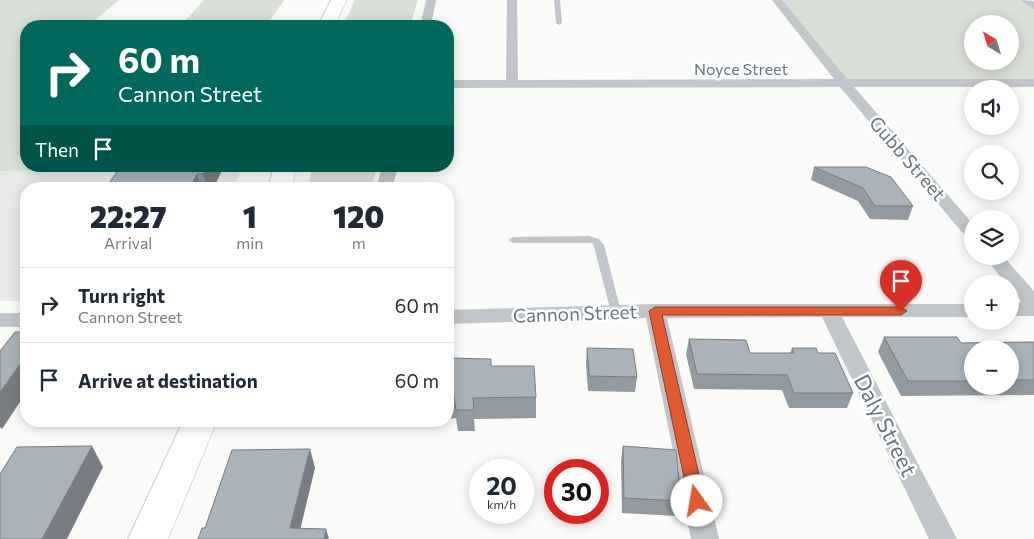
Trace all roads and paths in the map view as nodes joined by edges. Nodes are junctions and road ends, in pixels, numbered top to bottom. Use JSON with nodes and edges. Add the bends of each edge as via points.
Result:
{"nodes":[{"id":1,"x":339,"y":0,"type":"edge"},
{"id":2,"x":431,"y":0,"type":"edge"},
{"id":3,"x":512,"y":0,"type":"edge"},
{"id":4,"x":557,"y":0,"type":"edge"},
{"id":5,"x":777,"y":0,"type":"edge"},
{"id":6,"x":1026,"y":0,"type":"edge"},
{"id":7,"x":1034,"y":6,"type":"edge"},
{"id":8,"x":329,"y":20,"type":"edge"},
{"id":9,"x":426,"y":20,"type":"edge"},
{"id":10,"x":559,"y":23,"type":"dead end"},
{"id":11,"x":1034,"y":83,"type":"edge"},
{"id":12,"x":454,"y":84,"type":"edge"},
{"id":13,"x":512,"y":84,"type":"junction"},
{"id":14,"x":844,"y":84,"type":"junction"},
{"id":15,"x":964,"y":224,"type":"edge"},
{"id":16,"x":513,"y":240,"type":"dead end"},
{"id":17,"x":1001,"y":265,"type":"edge"},
{"id":18,"x":1034,"y":304,"type":"edge"},
{"id":19,"x":1019,"y":309,"type":"edge"},
{"id":20,"x":1034,"y":309,"type":"edge"},
{"id":21,"x":964,"y":310,"type":"edge"},
{"id":22,"x":655,"y":311,"type":"junction"},
{"id":23,"x":829,"y":311,"type":"junction"},
{"id":24,"x":616,"y":312,"type":"junction"},
{"id":25,"x":454,"y":317,"type":"edge"},
{"id":26,"x":0,"y":320,"type":"edge"},
{"id":27,"x":20,"y":320,"type":"edge"},
{"id":28,"x":197,"y":427,"type":"edge"},
{"id":29,"x":148,"y":539,"type":"edge"},
{"id":30,"x":705,"y":539,"type":"edge"},
{"id":31,"x":943,"y":539,"type":"edge"}],
"edges":[{"from":1,"to":8,"type":"main road"},
{"from":2,"to":9,"type":"street"},
{"from":3,"to":13,"type":"street"},
{"from":4,"to":10,"type":"lane"},
{"from":5,"to":14,"type":"street","name":"Gubb Street"},
{"from":6,"to":7,"type":"street"},
{"from":11,"to":14,"type":"street","name":"Noyce Street"},
{"from":12,"to":13,"type":"street","name":"Noyce Street"},
{"from":13,"to":14,"type":"street","name":"Noyce Street"},
{"from":14,"to":15,"type":"street","name":"Gubb Street"},
{"from":16,"to":24,"type":"lane","via":[[596,241]]},
{"from":17,"to":18,"type":"street"},
{"from":19,"to":20,"type":"street"},
{"from":21,"to":23,"type":"street","name":"Cannon Street"},
{"from":22,"to":23,"type":"street","name":"Cannon Street"},
{"from":22,"to":24,"type":"street","name":"Cannon Street"},
{"from":22,"to":30,"type":"street"},
{"from":23,"to":31,"type":"street","name":"Daly Street"},
{"from":24,"to":25,"type":"street","name":"Cannon Street"},
{"from":26,"to":27,"type":"street"},
{"from":28,"to":29,"type":"main road"}]}
